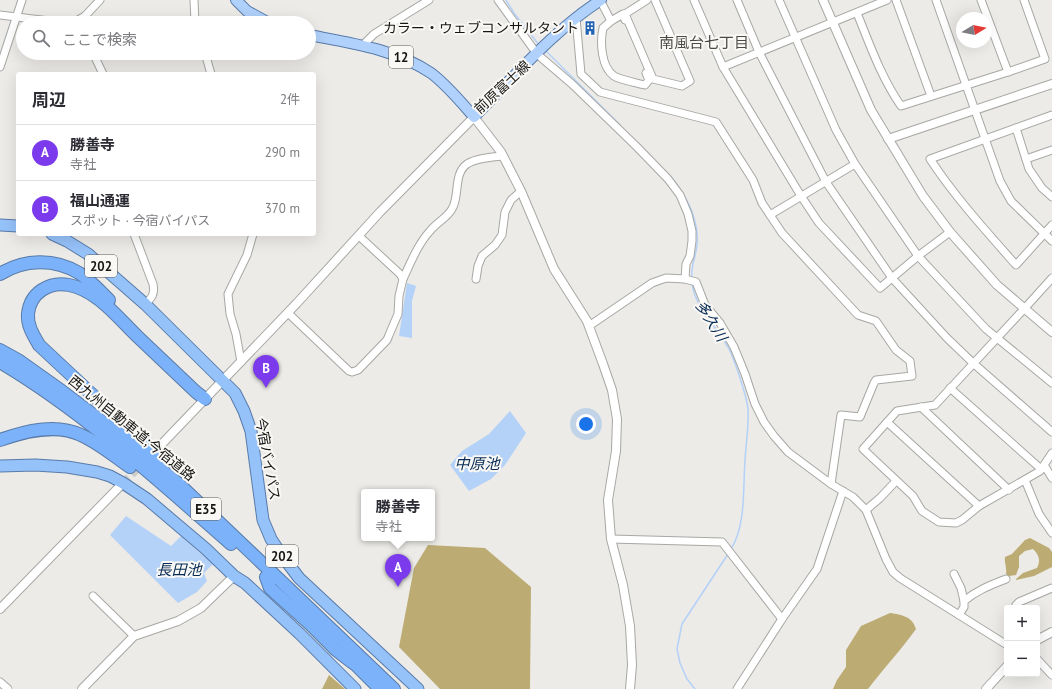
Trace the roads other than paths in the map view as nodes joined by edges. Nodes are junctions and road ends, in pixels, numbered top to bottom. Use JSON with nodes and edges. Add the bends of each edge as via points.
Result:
{"nodes":[{"id":1,"x":22,"y":0,"type":"edge"},
{"id":2,"x":100,"y":0,"type":"edge"},
{"id":3,"x":194,"y":0,"type":"edge"},
{"id":4,"x":236,"y":0,"type":"edge"},
{"id":5,"x":429,"y":0,"type":"edge"},
{"id":6,"x":498,"y":0,"type":"edge"},
{"id":7,"x":601,"y":0,"type":"edge"},
{"id":8,"x":647,"y":0,"type":"edge"},
{"id":9,"x":655,"y":0,"type":"edge"},
{"id":10,"x":694,"y":0,"type":"edge"},
{"id":11,"x":737,"y":0,"type":"edge"},
{"id":12,"x":779,"y":0,"type":"edge"},
{"id":13,"x":823,"y":0,"type":"edge"},
{"id":14,"x":887,"y":0,"type":"edge"},
{"id":15,"x":896,"y":0,"type":"edge"},
{"id":16,"x":936,"y":0,"type":"edge"},
{"id":17,"x":981,"y":0,"type":"edge"},
{"id":18,"x":1024,"y":0,"type":"edge"},
{"id":19,"x":857,"y":12,"type":"junction"},
{"id":20,"x":0,"y":15,"type":"edge"},
{"id":21,"x":85,"y":16,"type":"edge"},
{"id":22,"x":195,"y":16,"type":"edge"},
{"id":23,"x":256,"y":16,"type":"edge"},
{"id":24,"x":13,"y":17,"type":"junction"},
{"id":25,"x":16,"y":17,"type":"edge"},
{"id":26,"x":576,"y":18,"type":"junction"},
{"id":27,"x":611,"y":21,"type":"junction"},
{"id":28,"x":832,"y":22,"type":"junction"},
{"id":29,"x":316,"y":36,"type":"edge"},
{"id":30,"x":794,"y":37,"type":"junction"},
{"id":31,"x":363,"y":45,"type":"junction"},
{"id":32,"x":759,"y":52,"type":"junction"},
{"id":33,"x":537,"y":54,"type":"junction"},
{"id":34,"x":96,"y":60,"type":"edge"},
{"id":35,"x":206,"y":60,"type":"edge"},
{"id":36,"x":0,"y":67,"type":"edge"},
{"id":37,"x":723,"y":67,"type":"junction"},
{"id":38,"x":101,"y":72,"type":"edge"},
{"id":39,"x":210,"y":72,"type":"edge"},
{"id":40,"x":1008,"y":72,"type":"junction"},
{"id":41,"x":575,"y":84,"type":"junction"},
{"id":42,"x":1052,"y":84,"type":"edge"},
{"id":43,"x":591,"y":85,"type":"junction"},
{"id":44,"x":966,"y":85,"type":"junction"},
{"id":45,"x":931,"y":96,"type":"junction"},
{"id":46,"x":974,"y":110,"type":"junction"},
{"id":47,"x":1052,"y":115,"type":"edge"},
{"id":48,"x":474,"y":117,"type":"junction"},
{"id":49,"x":1016,"y":128,"type":"junction"},
{"id":50,"x":888,"y":139,"type":"junction"},
{"id":51,"x":985,"y":139,"type":"junction"},
{"id":52,"x":1052,"y":150,"type":"edge"},
{"id":53,"x":503,"y":156,"type":"junction"},
{"id":54,"x":1026,"y":159,"type":"junction"},
{"id":55,"x":855,"y":164,"type":"junction"},
{"id":56,"x":826,"y":182,"type":"junction"},
{"id":57,"x":522,"y":191,"type":"junction"},
{"id":58,"x":801,"y":196,"type":"junction"},
{"id":59,"x":1052,"y":197,"type":"edge"},
{"id":60,"x":770,"y":215,"type":"junction"},
{"id":61,"x":1052,"y":225,"type":"edge"},
{"id":62,"x":0,"y":226,"type":"edge"},
{"id":63,"x":16,"y":226,"type":"edge"},
{"id":64,"x":950,"y":232,"type":"junction"},
{"id":65,"x":1045,"y":234,"type":"junction"},
{"id":66,"x":56,"y":236,"type":"edge"},
{"id":67,"x":135,"y":236,"type":"edge"},
{"id":68,"x":252,"y":236,"type":"edge"},
{"id":69,"x":359,"y":236,"type":"junction"},
{"id":70,"x":1052,"y":241,"type":"edge"},
{"id":71,"x":918,"y":256,"type":"junction"},
{"id":72,"x":0,"y":274,"type":"edge"},
{"id":73,"x":403,"y":278,"type":"junction"},
{"id":74,"x":892,"y":278,"type":"junction"},
{"id":75,"x":1052,"y":278,"type":"edge"},
{"id":76,"x":476,"y":279,"type":"dead end"},
{"id":77,"x":690,"y":280,"type":"junction"},
{"id":78,"x":145,"y":304,"type":"junction"},
{"id":79,"x":1024,"y":309,"type":"junction"},
{"id":80,"x":288,"y":313,"type":"junction"},
{"id":81,"x":589,"y":326,"type":"junction"},
{"id":82,"x":1052,"y":331,"type":"edge"},
{"id":83,"x":997,"y":338,"type":"junction"},
{"id":84,"x":0,"y":350,"type":"edge"},
{"id":85,"x":0,"y":362,"type":"edge"},
{"id":86,"x":241,"y":362,"type":"junction"},
{"id":87,"x":973,"y":363,"type":"junction"},
{"id":88,"x":222,"y":381,"type":"junction"},
{"id":89,"x":1052,"y":383,"type":"edge"},
{"id":90,"x":950,"y":388,"type":"junction"},
{"id":91,"x":205,"y":399,"type":"junction"},
{"id":92,"x":921,"y":406,"type":"junction"},
{"id":93,"x":887,"y":422,"type":"junction"},
{"id":94,"x":1052,"y":432,"type":"edge"},
{"id":95,"x":0,"y":440,"type":"edge"},
{"id":96,"x":158,"y":448,"type":"dead end"},
{"id":97,"x":1052,"y":453,"type":"edge"},
{"id":98,"x":0,"y":466,"type":"edge"},
{"id":99,"x":1042,"y":467,"type":"junction"},
{"id":100,"x":1052,"y":478,"type":"edge"},
{"id":101,"x":1026,"y":480,"type":"junction"},
{"id":102,"x":896,"y":481,"type":"junction"},
{"id":103,"x":123,"y":483,"type":"junction"},
{"id":104,"x":831,"y":484,"type":"junction"},
{"id":105,"x":180,"y":485,"type":"junction"},
{"id":106,"x":1009,"y":490,"type":"junction"},
{"id":107,"x":843,"y":491,"type":"junction"},
{"id":108,"x":979,"y":506,"type":"junction"},
{"id":109,"x":866,"y":510,"type":"junction"},
{"id":110,"x":1052,"y":533,"type":"edge"},
{"id":111,"x":611,"y":539,"type":"junction"},
{"id":112,"x":251,"y":561,"type":"junction"},
{"id":113,"x":954,"y":574,"type":"dead end"},
{"id":114,"x":234,"y":576,"type":"junction"},
{"id":115,"x":271,"y":577,"type":"junction"},
{"id":116,"x":1006,"y":579,"type":"dead end"},
{"id":117,"x":1052,"y":588,"type":"edge"},
{"id":118,"x":93,"y":596,"type":"dead end"},
{"id":119,"x":964,"y":601,"type":"junction"},
{"id":120,"x":1016,"y":605,"type":"edge"},
{"id":121,"x":0,"y":610,"type":"edge"},
{"id":122,"x":959,"y":615,"type":"junction"},
{"id":123,"x":782,"y":619,"type":"junction"},
{"id":124,"x":1052,"y":632,"type":"edge"},
{"id":125,"x":134,"y":636,"type":"junction"},
{"id":126,"x":1040,"y":638,"type":"edge"},
{"id":127,"x":1004,"y":642,"type":"edge"},
{"id":128,"x":358,"y":662,"type":"junction"},
{"id":129,"x":1040,"y":662,"type":"edge"},
{"id":130,"x":1004,"y":669,"type":"edge"},
{"id":131,"x":1052,"y":675,"type":"edge"},
{"id":132,"x":0,"y":682,"type":"edge"},
{"id":133,"x":8,"y":689,"type":"edge"},
{"id":134,"x":82,"y":689,"type":"edge"},
{"id":135,"x":355,"y":689,"type":"edge"},
{"id":136,"x":380,"y":689,"type":"edge"},
{"id":137,"x":394,"y":689,"type":"edge"},
{"id":138,"x":418,"y":689,"type":"edge"},
{"id":139,"x":630,"y":689,"type":"edge"},
{"id":140,"x":737,"y":689,"type":"edge"},
{"id":141,"x":986,"y":689,"type":"edge"}],
"edges":[{"from":1,"to":24,"type":"street"},
{"from":2,"to":21,"type":"street"},
{"from":3,"to":22,"type":"street"},
{"from":4,"to":23,"type":"main road"},
{"from":5,"to":31,"type":"street","via":[[374,34]]},
{"from":6,"to":33,"type":"street"},
{"from":7,"to":26,"type":"main road","name":"前原富士線"},
{"from":7,"to":27,"type":"street"},
{"from":8,"to":9,"type":"street","via":[[625,14],[653,79],[682,86],[690,81]]},
{"from":10,"to":37,"type":"street"},
{"from":11,"to":32,"type":"street"},
{"from":12,"to":30,"type":"street"},
{"from":13,"to":28,"type":"street"},
{"from":14,"to":19,"type":"street"},
{"from":15,"to":45,"type":"street"},
{"from":16,"to":44,"type":"street"},
{"from":17,"to":40,"type":"street"},
{"from":18,"to":40,"type":"street","via":[[1045,59]]},
{"from":19,"to":28,"type":"street"},
{"from":19,"to":45,"type":"street","via":[[887,84],[901,106]]},
{"from":20,"to":24,"type":"street"},
{"from":24,"to":25,"type":"street"},
{"from":24,"to":36,"type":"street"},
{"from":26,"to":33,"type":"main road","name":"前原富士線"},
{"from":26,"to":43,"type":"street","via":[[581,74]]},
{"from":27,"to":27,"type":"street","via":[[602,28],[601,36],[606,66],[614,76],[645,85],[649,80],[622,14]]},
{"from":28,"to":30,"type":"street"},
{"from":28,"to":50,"type":"street","via":[[871,110]]},
{"from":29,"to":31,"type":"main road","name":"前原富士線","number":"12"},
{"from":30,"to":32,"type":"street"},
{"from":30,"to":55,"type":"street","via":[[836,130]]},
{"from":31,"to":48,"type":"main road","name":"前原富士線","number":"12","via":[[403,58],[432,74]]},
{"from":32,"to":37,"type":"street"},
{"from":32,"to":56,"type":"street"},
{"from":33,"to":41,"type":"street"},
{"from":33,"to":48,"type":"main road","name":"前原富士線"},
{"from":34,"to":38,"type":"street"},
{"from":35,"to":39,"type":"street"},
{"from":37,"to":58,"type":"street"},
{"from":40,"to":44,"type":"street"},
{"from":41,"to":43,"type":"street"},
{"from":41,"to":77,"type":"street","via":[[653,163],[680,195],[692,231],[690,256],[686,264]]},
{"from":42,"to":46,"type":"street"},
{"from":43,"to":60,"type":"street","via":[[600,92],[716,122],[753,180]]},
{"from":44,"to":45,"type":"street"},
{"from":44,"to":46,"type":"street"},
{"from":46,"to":50,"type":"street"},
{"from":46,"to":51,"type":"street"},
{"from":47,"to":49,"type":"street"},
{"from":48,"to":53,"type":"street"},
{"from":48,"to":69,"type":"street"},
{"from":49,"to":51,"type":"street"},
{"from":49,"to":54,"type":"street"},
{"from":50,"to":64,"type":"street","via":[[923,196]]},
{"from":51,"to":65,"type":"street","via":[[1010,201]]},
{"from":51,"to":65,"type":"street","via":[[930,159],[966,208],[1016,265]]},
{"from":52,"to":54,"type":"street"},
{"from":53,"to":57,"type":"street"},
{"from":53,"to":73,"type":"street","via":[[477,160],[467,164],[462,170],[452,209],[422,241]]},
{"from":54,"to":59,"type":"street","via":[[1029,170]]},
{"from":55,"to":56,"type":"street"},
{"from":55,"to":71,"type":"street"},
{"from":56,"to":58,"type":"street"},
{"from":56,"to":74,"type":"street"},
{"from":57,"to":76,"type":"street","via":[[512,200],[505,212],[502,235],[495,246],[482,256]]},
{"from":57,"to":81,"type":"street","via":[[554,269]]},
{"from":58,"to":60,"type":"street"},
{"from":58,"to":74,"type":"street","via":[[819,223],[880,288]]},
{"from":60,"to":104,"type":"street","via":[[782,233],[858,315],[876,321],[896,350],[910,361],[912,376],[874,382],[860,417],[841,415]]},
{"from":61,"to":65,"type":"street"},
{"from":62,"to":63,"type":"highway"},
{"from":64,"to":71,"type":"street"},
{"from":64,"to":79,"type":"street","via":[[997,285]]},
{"from":65,"to":70,"type":"street"},
{"from":66,"to":78,"type":"highway","name":"今宿バイパス","number":"202","via":[[88,254]]},
{"from":67,"to":78,"type":"street","via":[[153,284],[154,292]]},
{"from":68,"to":86,"type":"street","via":[[247,255],[228,294]]},
{"from":69,"to":73,"type":"street"},
{"from":69,"to":80,"type":"street"},
{"from":71,"to":74,"type":"street"},
{"from":71,"to":83,"type":"street"},
{"from":72,"to":91,"type":"highway","via":[[23,263],[36,262],[53,263],[79,273],[199,386]]},
{"from":73,"to":80,"type":"street","via":[[398,314],[389,335],[355,372],[349,371]]},
{"from":74,"to":87,"type":"street"},
{"from":75,"to":79,"type":"street"},
{"from":77,"to":81,"type":"street","via":[[666,278],[652,283]]},
{"from":77,"to":104,"type":"street","via":[[734,347],[764,422],[788,452]]},
{"from":78,"to":88,"type":"highway","name":"今宿バイパス","number":"202"},
{"from":79,"to":82,"type":"street"},
{"from":79,"to":83,"type":"street"},
{"from":80,"to":86,"type":"street"},
{"from":81,"to":111,"type":"street","via":[[612,390],[617,419],[616,451],[608,500]]},
{"from":83,"to":87,"type":"street"},
{"from":83,"to":89,"type":"street"},
{"from":84,"to":105,"type":"highway","name":"西九州自動車道;今宿道路","number":"E35","via":[[63,392]]},
{"from":85,"to":112,"type":"highway","name":"西九州自動車道;今宿道路","number":"E35","via":[[98,431]]},
{"from":86,"to":88,"type":"street"},
{"from":87,"to":90,"type":"street"},
{"from":87,"to":94,"type":"street"},
{"from":88,"to":91,"type":"street"},
{"from":88,"to":138,"type":"highway","name":"今宿バイパス","number":"202","via":[[235,393],[251,431],[263,520],[280,554],[299,578]]},
{"from":90,"to":92,"type":"street","via":[[935,404]]},
{"from":90,"to":99,"type":"street"},
{"from":91,"to":96,"type":"street"},
{"from":91,"to":105,"type":"highway","via":[[86,290],[69,284],[52,284],[41,290],[34,298],[28,314],[31,332],[39,345],[145,444]]},
{"from":92,"to":93,"type":"street","via":[[897,411]]},
{"from":92,"to":106,"type":"street"},
{"from":93,"to":102,"type":"street","via":[[863,449]]},
{"from":93,"to":108,"type":"street"},
{"from":95,"to":112,"type":"highway","via":[[38,430],[57,429],[80,434],[150,481]]},
{"from":97,"to":99,"type":"street"},
{"from":98,"to":103,"type":"highway","via":[[67,467],[97,472]]},
{"from":99,"to":100,"type":"street"},
{"from":99,"to":101,"type":"street"},
{"from":101,"to":106,"type":"street"},
{"from":101,"to":110,"type":"street","via":[[1039,514]]},
{"from":102,"to":108,"type":"street","via":[[913,496],[922,511],[938,522],[956,523]]},
{"from":102,"to":109,"type":"street"},
{"from":103,"to":114,"type":"highway","via":[[206,549]]},
{"from":103,"to":121,"type":"street"},
{"from":104,"to":107,"type":"street"},
{"from":105,"to":115,"type":"highway","name":"西九州自動車道;今宿道路","number":"E35"},
{"from":106,"to":108,"type":"street"},
{"from":107,"to":109,"type":"street"},
{"from":107,"to":123,"type":"street","via":[[817,569]]},
{"from":109,"to":122,"type":"street","via":[[893,572]]},
{"from":111,"to":123,"type":"street","via":[[722,542]]},
{"from":111,"to":139,"type":"street","via":[[630,626]]},
{"from":112,"to":115,"type":"highway","name":"西九州自動車道;今宿道路","number":"E35"},
{"from":113,"to":119,"type":"street"},
{"from":114,"to":125,"type":"street","via":[[201,608],[178,621]]},
{"from":114,"to":135,"type":"highway","via":[[271,606]]},
{"from":115,"to":128,"type":"highway","name":"西九州自動車道;今宿道路","number":"E35"},
{"from":116,"to":119,"type":"street","via":[[977,591]]},
{"from":117,"to":120,"type":"street"},
{"from":118,"to":125,"type":"street"},
{"from":119,"to":122,"type":"street","via":[[964,607]]},
{"from":122,"to":127,"type":"street"},
{"from":123,"to":140,"type":"street"},
{"from":124,"to":126,"type":"street"},
{"from":125,"to":134,"type":"street"},
{"from":128,"to":136,"type":"highway","name":"西九州自動車道;今宿道路","number":"E35"},
{"from":128,"to":137,"type":"highway","name":"西九州自動車道;今宿道路","number":"E35"},
{"from":129,"to":131,"type":"street"},
{"from":130,"to":141,"type":"street"},
{"from":132,"to":133,"type":"street"}]}
